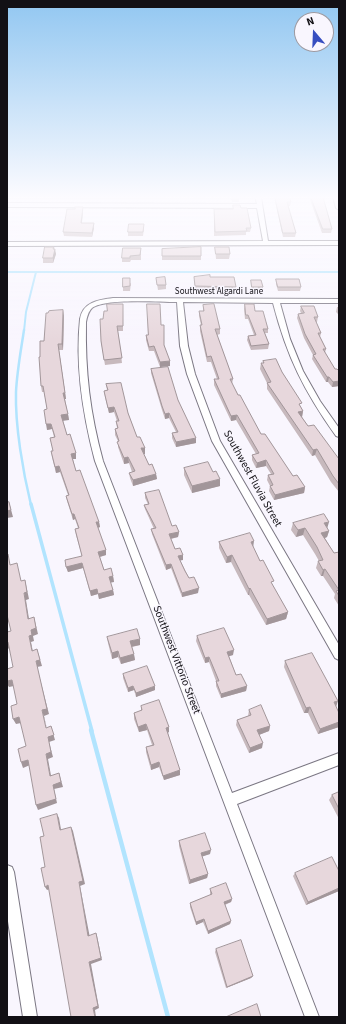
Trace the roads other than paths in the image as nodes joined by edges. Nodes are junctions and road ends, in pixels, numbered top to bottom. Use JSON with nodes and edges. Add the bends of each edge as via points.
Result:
{"nodes":[{"id":1,"x":180,"y":301,"type":"junction"},
{"id":2,"x":276,"y":301,"type":"junction"},
{"id":3,"x":339,"y":301,"type":"edge"},
{"id":4,"x":100,"y":302,"type":"joint"},
{"id":5,"x":339,"y":434,"type":"edge"},
{"id":6,"x":339,"y":655,"type":"edge"},
{"id":7,"x":339,"y":759,"type":"edge"},
{"id":8,"x":230,"y":800,"type":"junction"},
{"id":9,"x":7,"y":872,"type":"edge"},
{"id":10,"x":30,"y":1017,"type":"edge"},
{"id":11,"x":312,"y":1017,"type":"edge"}],
"edges":[{"from":1,"to":2,"type":"street","name":"Southwest Algardi Lane"},
{"from":1,"to":4,"type":"street","name":"Southwest Algardi Lane"},
{"from":1,"to":6,"type":"street","name":"Southwest Fluvia Street","via":[[184,346],[191,374],[216,440]]},
{"from":2,"to":3,"type":"street","name":"Southwest Algardi Lane"},
{"from":2,"to":5,"type":"street","via":[[295,366]]},
{"from":4,"to":8,"type":"street","name":"Southwest Vittorio Street","via":[[87,309],[84,316],[83,390],[90,428],[100,461]]},
{"from":7,"to":8,"type":"street"},
{"from":8,"to":11,"type":"street","name":"Southwest Vittorio Street"},
{"from":9,"to":10,"type":"street"}]}
